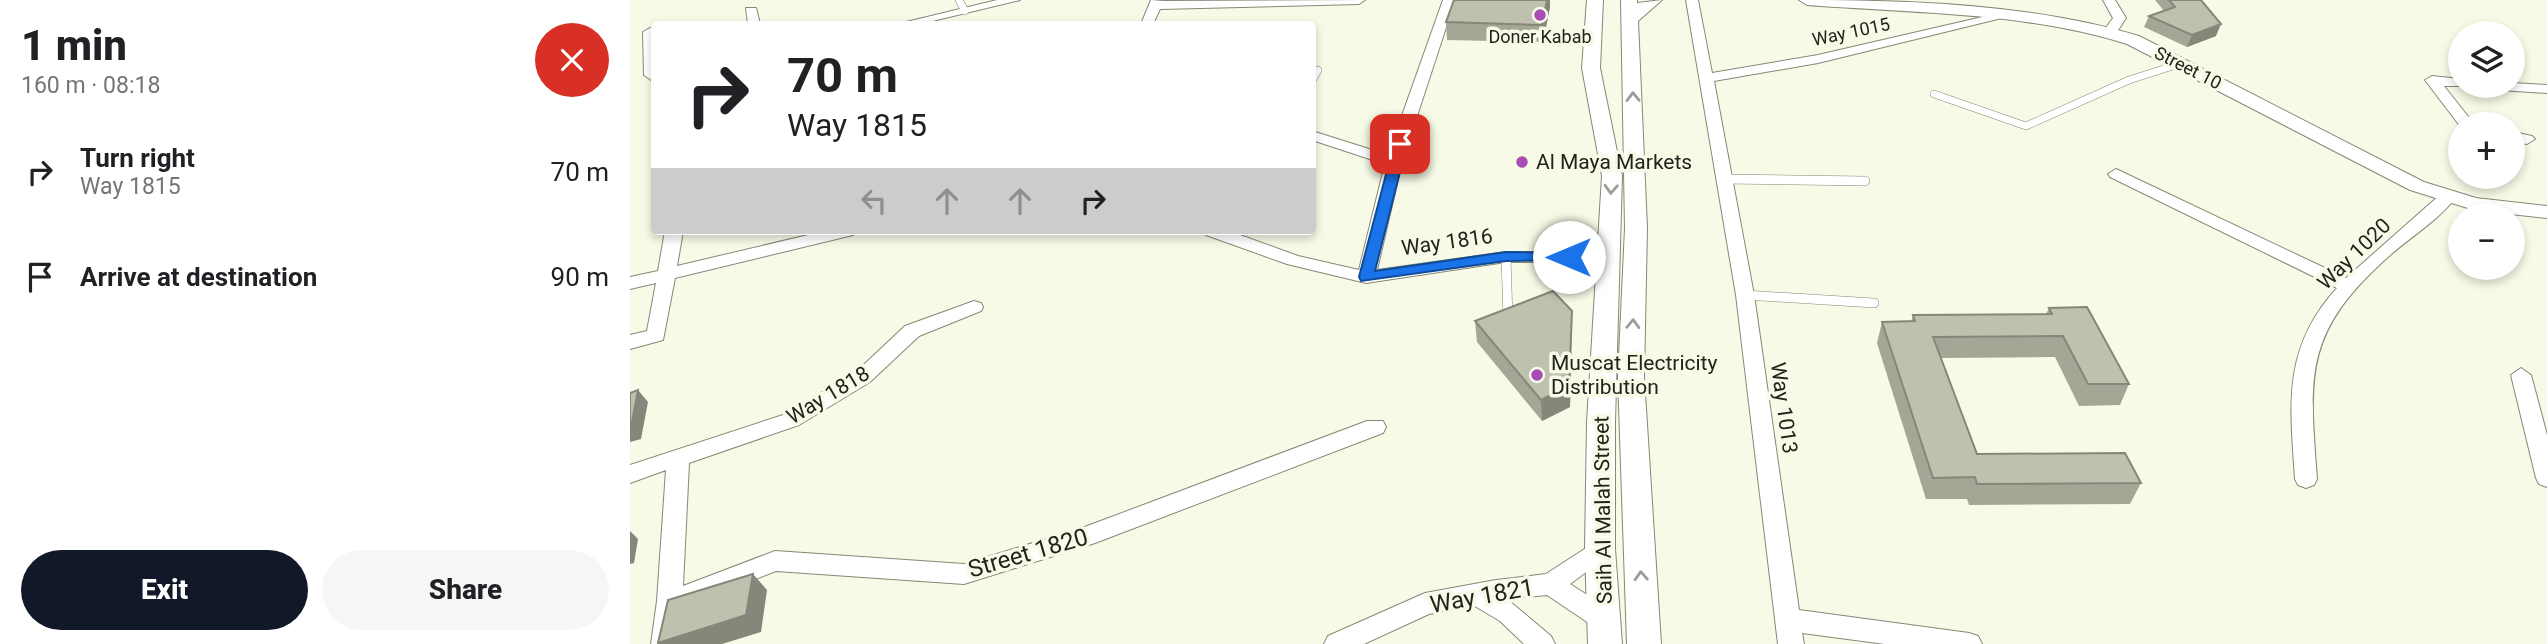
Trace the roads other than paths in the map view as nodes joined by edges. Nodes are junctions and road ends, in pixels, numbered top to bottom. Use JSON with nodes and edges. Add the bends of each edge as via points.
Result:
{"nodes":[{"id":1,"x":1014,"y":0,"type":"edge"},
{"id":2,"x":1359,"y":0,"type":"edge"},
{"id":3,"x":1450,"y":0,"type":"edge"},
{"id":4,"x":1595,"y":0,"type":"edge"},
{"id":5,"x":1654,"y":0,"type":"edge"},
{"id":6,"x":1692,"y":0,"type":"edge"},
{"id":7,"x":1807,"y":0,"type":"edge"},
{"id":8,"x":2109,"y":0,"type":"edge"},
{"id":9,"x":1157,"y":3,"type":"edge"},
{"id":10,"x":962,"y":5,"type":"edge"},
{"id":11,"x":1912,"y":5,"type":"edge"},
{"id":12,"x":1630,"y":10,"type":"edge"},
{"id":13,"x":2004,"y":16,"type":"junction"},
{"id":14,"x":914,"y":21,"type":"edge"},
{"id":15,"x":1148,"y":21,"type":"edge"},
{"id":16,"x":650,"y":32,"type":"dead end"},
{"id":17,"x":2110,"y":32,"type":"junction"},
{"id":18,"x":2179,"y":64,"type":"junction"},
{"id":19,"x":1318,"y":70,"type":"dead end"},
{"id":20,"x":1316,"y":74,"type":"edge"},
{"id":21,"x":651,"y":75,"type":"edge"},
{"id":22,"x":1705,"y":78,"type":"junction"},
{"id":23,"x":2448,"y":82,"type":"edge"},
{"id":24,"x":2525,"y":88,"type":"edge"},
{"id":25,"x":2547,"y":89,"type":"edge"},
{"id":26,"x":1934,"y":94,"type":"dead end"},
{"id":27,"x":2457,"y":112,"type":"edge"},
{"id":28,"x":1316,"y":136,"type":"edge"},
{"id":29,"x":1394,"y":162,"type":"junction"},
{"id":30,"x":2116,"y":174,"type":"dead end"},
{"id":31,"x":1725,"y":179,"type":"junction"},
{"id":32,"x":1865,"y":181,"type":"dead end"},
{"id":33,"x":2448,"y":198,"type":"junction"},
{"id":34,"x":2547,"y":212,"type":"edge"},
{"id":35,"x":1609,"y":233,"type":"junction"},
{"id":36,"x":673,"y":235,"type":"edge"},
{"id":37,"x":830,"y":235,"type":"edge"},
{"id":38,"x":1223,"y":235,"type":"edge"},
{"id":39,"x":1506,"y":257,"type":"junction"},
{"id":40,"x":1569,"y":257,"type":"junction"},
{"id":41,"x":668,"y":273,"type":"junction"},
{"id":42,"x":1366,"y":277,"type":"junction"},
{"id":43,"x":1605,"y":281,"type":"junction"},
{"id":44,"x":630,"y":283,"type":"edge"},
{"id":45,"x":2347,"y":286,"type":"junction"},
{"id":46,"x":1745,"y":295,"type":"junction"},
{"id":47,"x":1874,"y":303,"type":"dead end"},
{"id":48,"x":974,"y":307,"type":"dead end"},
{"id":49,"x":1508,"y":321,"type":"edge"},
{"id":50,"x":630,"y":342,"type":"edge"},
{"id":51,"x":2521,"y":375,"type":"dead end"},
{"id":52,"x":1375,"y":427,"type":"dead end"},
{"id":53,"x":678,"y":459,"type":"junction"},
{"id":54,"x":630,"y":474,"type":"edge"},
{"id":55,"x":2547,"y":478,"type":"edge"},
{"id":56,"x":2306,"y":479,"type":"dead end"},
{"id":57,"x":1600,"y":549,"type":"junction"},
{"id":58,"x":1551,"y":584,"type":"junction"},
{"id":59,"x":1476,"y":594,"type":"junction"},
{"id":60,"x":670,"y":601,"type":"junction"},
{"id":61,"x":1605,"y":632,"type":"edge"},
{"id":62,"x":1790,"y":632,"type":"edge"},
{"id":63,"x":664,"y":644,"type":"edge"},
{"id":64,"x":1337,"y":644,"type":"edge"},
{"id":65,"x":1542,"y":644,"type":"edge"},
{"id":66,"x":1644,"y":644,"type":"edge"},
{"id":67,"x":1969,"y":644,"type":"edge"}],
"edges":[{"from":1,"to":10,"type":"street"},
{"from":2,"to":9,"type":"street"},
{"from":3,"to":29,"type":"street"},
{"from":4,"to":35,"type":"street","name":"Saih Al Malah Street","one_way":true,"via":[[1591,68],[1612,176]]},
{"from":5,"to":12,"type":"street"},
{"from":6,"to":22,"type":"street","name":"Way 1013"},
{"from":7,"to":11,"type":"street","name":"Street 10"},
{"from":8,"to":17,"type":"street","via":[[2120,18]]},
{"from":9,"to":15,"type":"street"},
{"from":10,"to":14,"type":"street"},
{"from":11,"to":13,"type":"street","name":"Street 10"},
{"from":66,"to":12,"type":"street","name":"Saih Al Malah Street","one_way":true,"via":[[1631,377],[1636,228]]},
{"from":13,"to":17,"type":"street","name":"Street 10"},
{"from":13,"to":22,"type":"street","name":"Way 1015","via":[[1818,59]]},
{"from":16,"to":21,"type":"street"},
{"from":17,"to":18,"type":"street","name":"Street 10"},
{"from":18,"to":26,"type":"lane","via":[[2129,80],[2026,125]]},
{"from":18,"to":33,"type":"street","name":"Street 10"},
{"from":19,"to":20,"type":"lane"},
{"from":22,"to":31,"type":"street","name":"Way 1013"},
{"from":23,"to":27,"type":"street","via":[[2432,80]]},
{"from":24,"to":25,"type":"street"},
{"from":28,"to":29,"type":"street"},
{"from":29,"to":42,"type":"street"},
{"from":30,"to":45,"type":"street"},
{"from":31,"to":32,"type":"lane"},
{"from":31,"to":46,"type":"street","name":"Way 1013"},
{"from":33,"to":34,"type":"street","name":"Street 10"},
{"from":33,"to":45,"type":"street","name":"Way 1020"},
{"from":35,"to":40,"type":"street"},
{"from":35,"to":43,"type":"street","name":"Saih Al Malah Street"},
{"from":36,"to":41,"type":"street"},
{"from":37,"to":41,"type":"street"},
{"from":38,"to":42,"type":"street","name":"Way 1816","via":[[1293,260]]},
{"from":39,"to":40,"type":"street","name":"Way 1816"},
{"from":39,"to":42,"type":"street","name":"Way 1816"},
{"from":39,"to":49,"type":"lane"},
{"from":40,"to":43,"type":"street"},
{"from":41,"to":44,"type":"street"},
{"from":41,"to":50,"type":"street","via":[[656,335]]},
{"from":43,"to":57,"type":"street","name":"Saih Al Malah Street"},
{"from":45,"to":56,"type":"street","name":"Way 1020","via":[[2318,323],[2302,375]]},
{"from":46,"to":47,"type":"lane"},
{"from":46,"to":62,"type":"street","name":"Way 1013"},
{"from":48,"to":53,"type":"street","name":"Way 1818","via":[[912,331],[863,377],[791,420]]},
{"from":51,"to":55,"type":"street"},
{"from":52,"to":60,"type":"street","name":"Street 1820","via":[[1087,537],[964,574],[775,561]]},
{"from":53,"to":54,"type":"street","name":"Way 1818"},
{"from":53,"to":60,"type":"street"},
{"from":57,"to":58,"type":"street","name":"Way 1821"},
{"from":57,"to":61,"type":"street","name":"Saih Al Malah Street"},
{"from":58,"to":59,"type":"street","name":"Way 1821"},
{"from":58,"to":61,"type":"street","name":"Way 1821"},
{"from":59,"to":64,"type":"street","name":"Way 1821","via":[[1425,604]]},
{"from":59,"to":65,"type":"street","via":[[1509,613]]},
{"from":60,"to":63,"type":"street"},
{"from":62,"to":67,"type":"street"}]}
